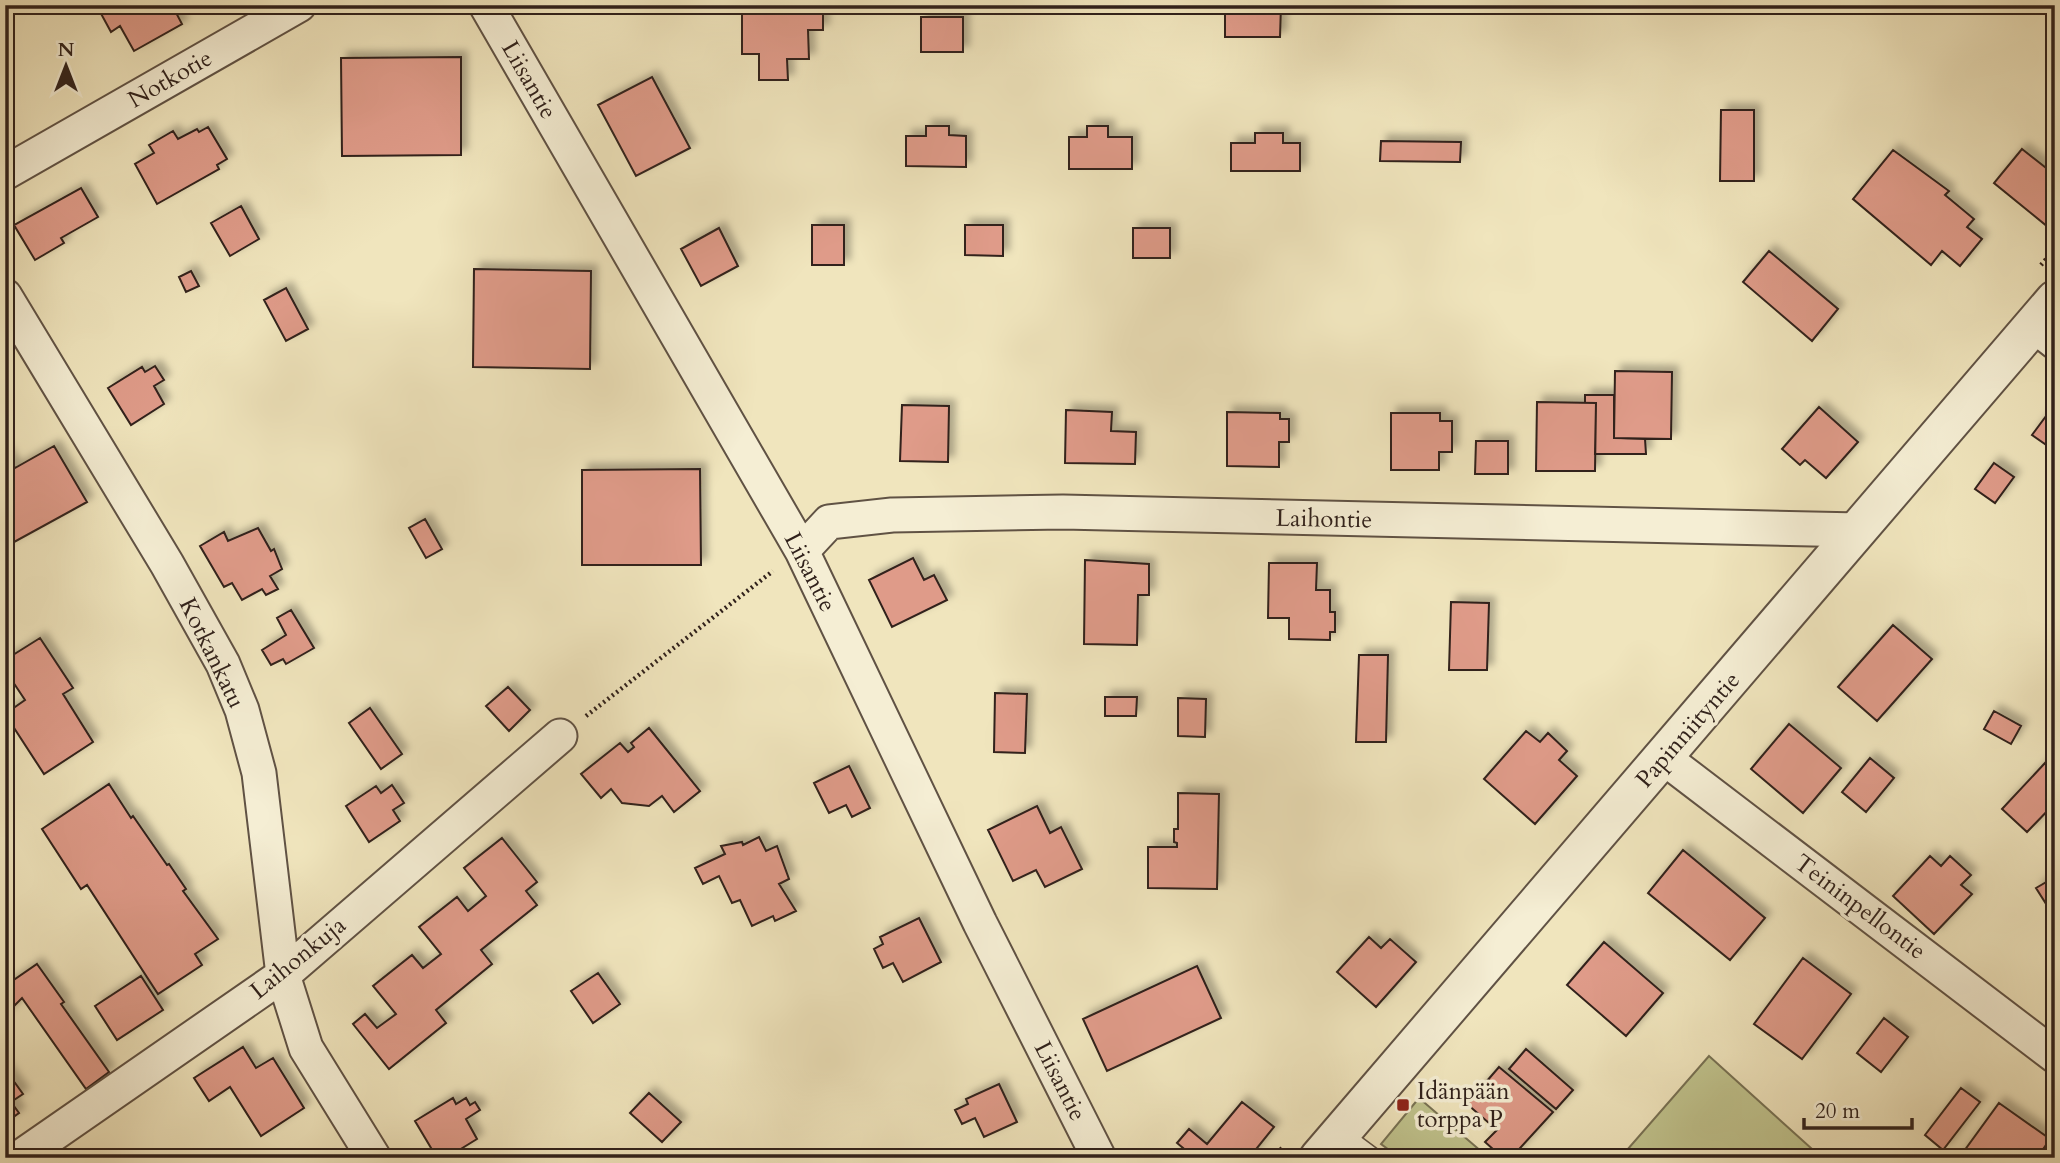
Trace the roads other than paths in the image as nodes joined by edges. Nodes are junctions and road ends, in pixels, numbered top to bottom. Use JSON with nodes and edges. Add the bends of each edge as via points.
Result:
{"nodes":[{"id":1,"x":299,"y":5,"type":"edge"},
{"id":2,"x":486,"y":5,"type":"edge"},
{"id":3,"x":5,"y":173,"type":"edge"},
{"id":4,"x":5,"y":296,"type":"edge"},
{"id":5,"x":2048,"y":322,"type":"edge"},
{"id":6,"x":1859,"y":530,"type":"junction"},
{"id":7,"x":802,"y":551,"type":"junction"},
{"id":8,"x":560,"y":736,"type":"road end"},
{"id":9,"x":1664,"y":758,"type":"junction"},
{"id":10,"x":283,"y":975,"type":"junction"},
{"id":11,"x":2055,"y":1056,"type":"edge"},
{"id":12,"x":1329,"y":1145,"type":"edge"},
{"id":13,"x":19,"y":1158,"type":"edge"},
{"id":14,"x":374,"y":1158,"type":"edge"},
{"id":15,"x":1099,"y":1158,"type":"edge"},
{"id":16,"x":1375,"y":1158,"type":"edge"}],
"edges":[{"from":1,"to":3,"type":"street","name":"Notkotie"},
{"from":2,"to":7,"type":"street","name":"Liisantie"},
{"from":4,"to":10,"type":"street","name":"Kotkankatu","via":[[167,564],[237,698],[259,773]]},
{"from":5,"to":6,"type":"street","name":"Papinniityntie"},
{"from":6,"to":7,"type":"street","name":"Laihontie","via":[[1063,512],[905,515],[830,522]]},
{"from":6,"to":9,"type":"street","name":"Papinniityntie"},
{"from":7,"to":15,"type":"street","name":"Liisantie","via":[[980,923]]},
{"from":8,"to":10,"type":"street","name":"Laihonkuja"},
{"from":9,"to":11,"type":"street","name":"Teininpellontie"},
{"from":9,"to":12,"type":"street","name":"Papinniityntie"},
{"from":10,"to":13,"type":"street","name":"Laihonkuja"},
{"from":10,"to":14,"type":"street","name":"Kotkankatu","via":[[306,1048]]},
{"from":12,"to":16,"type":"lane"}]}
